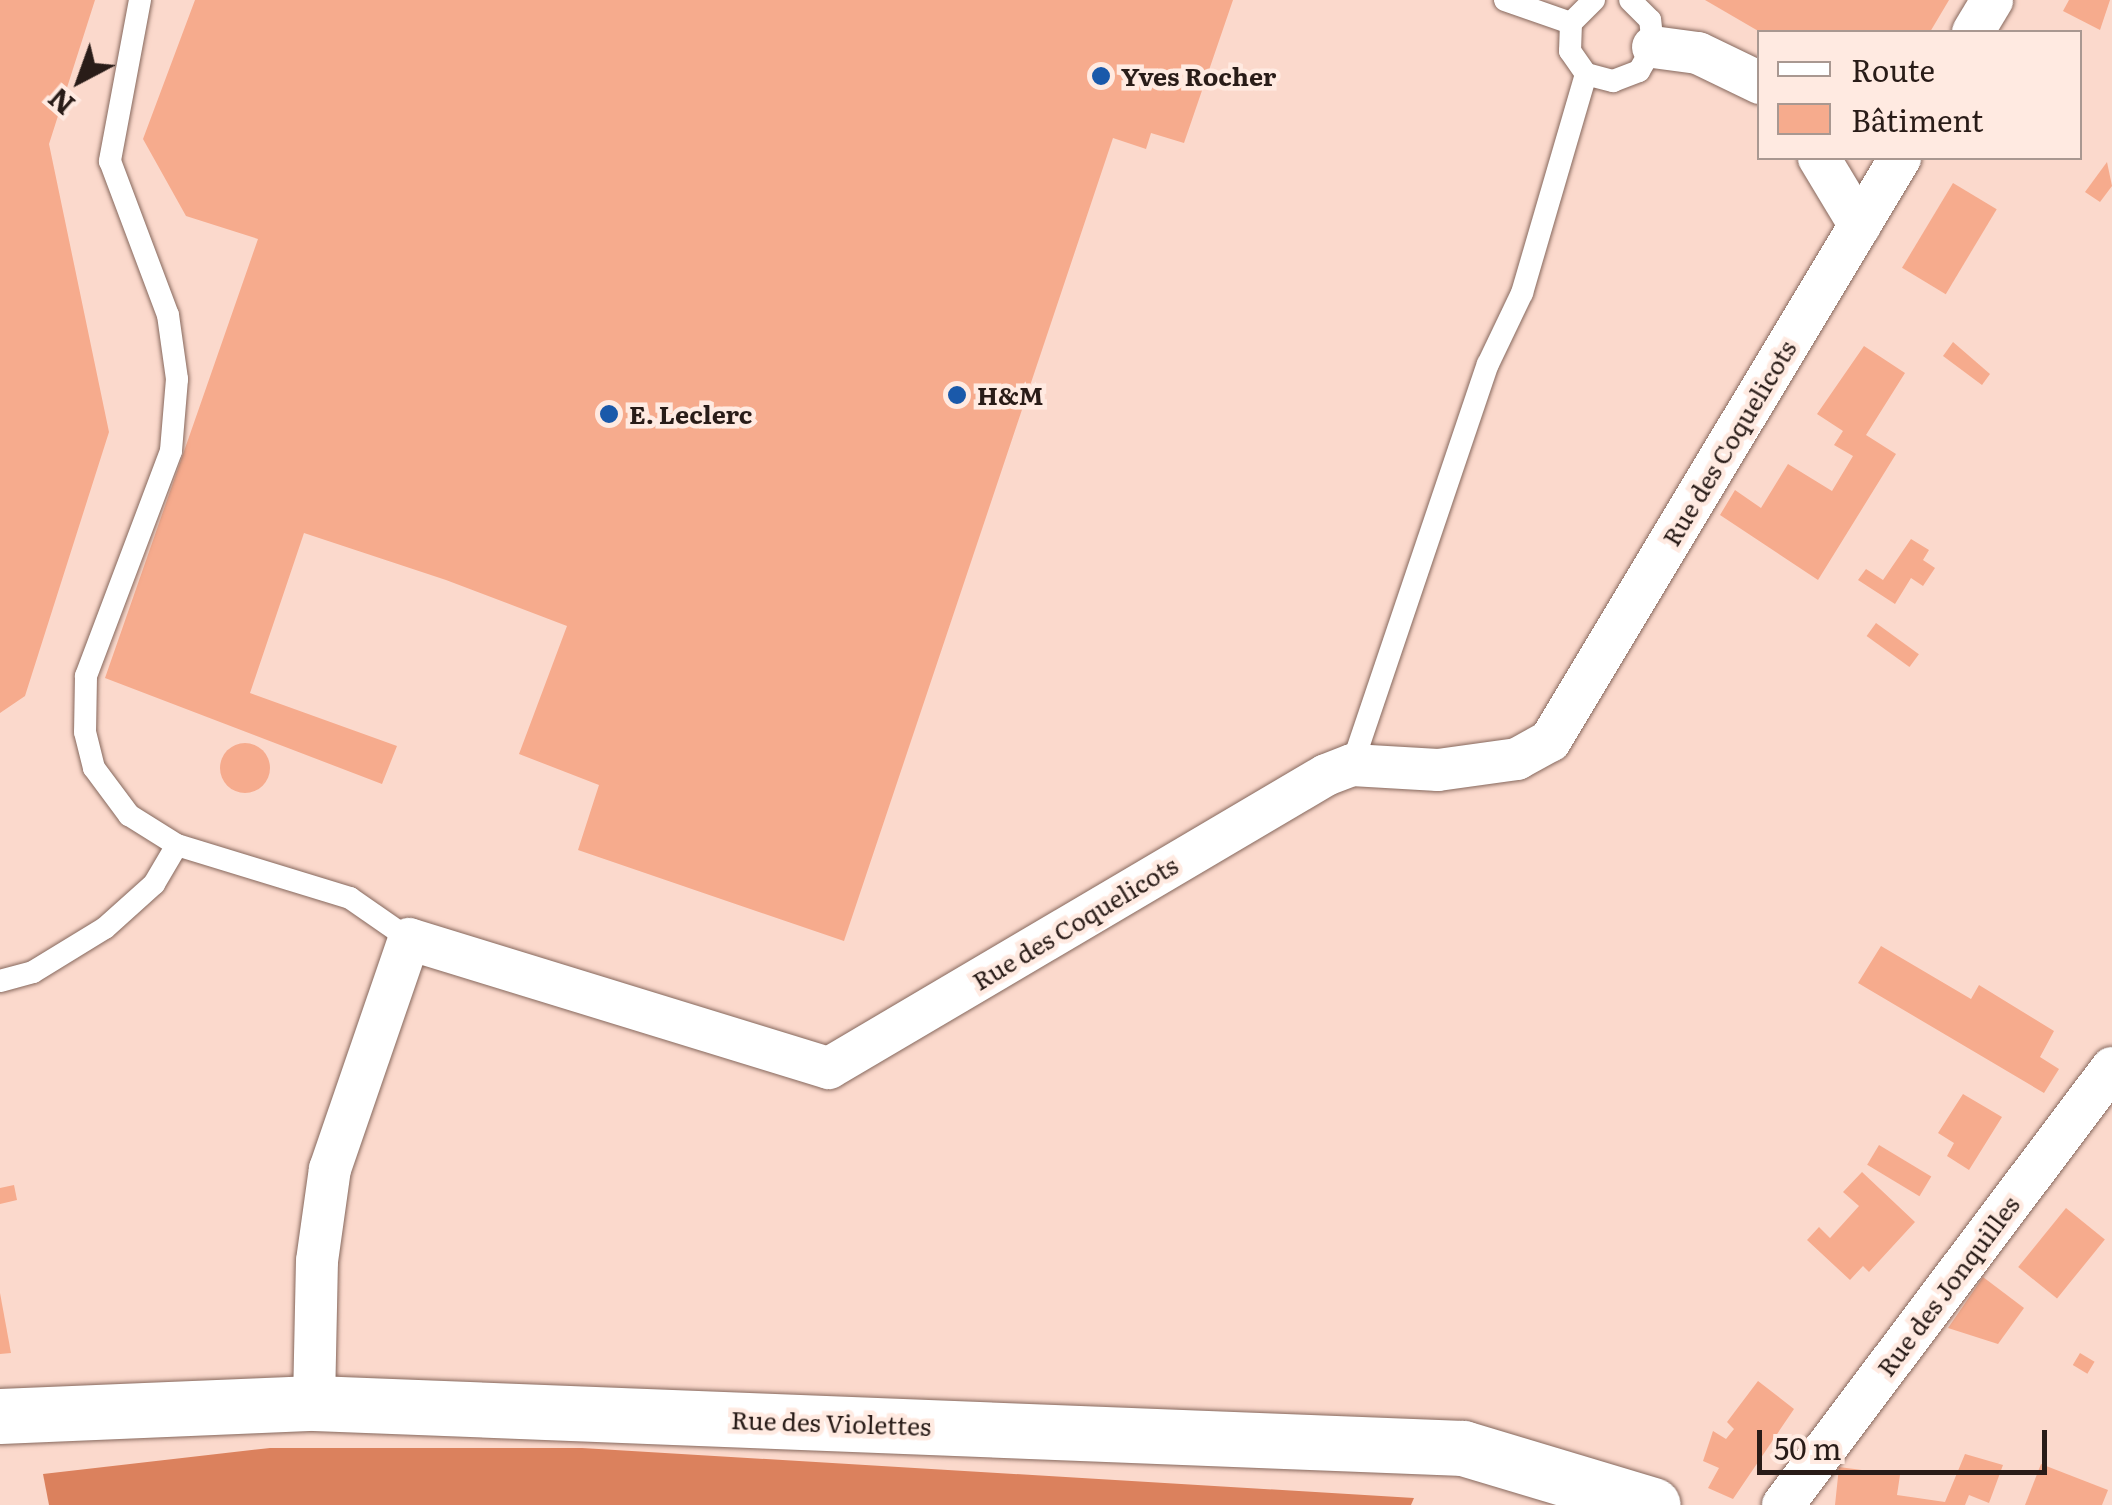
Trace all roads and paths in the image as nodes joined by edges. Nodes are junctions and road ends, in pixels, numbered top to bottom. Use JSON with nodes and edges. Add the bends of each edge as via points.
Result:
{"nodes":[{"id":1,"x":140,"y":0,"type":"edge"},
{"id":2,"x":1505,"y":0,"type":"edge"},
{"id":3,"x":1594,"y":0,"type":"edge"},
{"id":4,"x":1630,"y":0,"type":"edge"},
{"id":5,"x":1992,"y":0,"type":"edge"},
{"id":6,"x":1571,"y":23,"type":"junction"},
{"id":7,"x":1974,"y":30,"type":"edge"},
{"id":8,"x":1653,"y":48,"type":"junction"},
{"id":9,"x":1586,"y":74,"type":"junction"},
{"id":10,"x":1757,"y":82,"type":"edge"},
{"id":11,"x":1820,"y":160,"type":"edge"},
{"id":12,"x":1899,"y":160,"type":"edge"},
{"id":13,"x":1860,"y":226,"type":"junction"},
{"id":14,"x":1352,"y":765,"type":"junction"},
{"id":15,"x":178,"y":845,"type":"junction"},
{"id":16,"x":409,"y":939,"type":"junction"},
{"id":17,"x":0,"y":981,"type":"edge"},
{"id":18,"x":2112,"y":1068,"type":"edge"},
{"id":19,"x":314,"y":1404,"type":"junction"},
{"id":20,"x":0,"y":1416,"type":"edge"},
{"id":21,"x":1653,"y":1505,"type":"edge"},
{"id":22,"x":1784,"y":1505,"type":"edge"}],
"edges":[{"from":1,"to":15,"type":"lane","via":[[110,160],[168,315],[176,379],[172,433],[86,676],[85,732],[94,768],[128,816]]},
{"from":2,"to":6,"type":"lane"},
{"from":3,"to":6,"type":"lane"},
{"from":4,"to":8,"type":"lane","via":[[1650,20]]},
{"from":5,"to":7,"type":"street"},
{"from":6,"to":9,"type":"lane","via":[[1570,51]]},
{"from":8,"to":9,"type":"lane","via":[[1627,78]]},
{"from":8,"to":10,"type":"street","via":[[1698,53]]},
{"from":9,"to":14,"type":"lane","via":[[1522,293],[1488,364]]},
{"from":11,"to":13,"type":"street"},
{"from":12,"to":13,"type":"street","name":"Rue des Coquelicots"},
{"from":13,"to":14,"type":"street","name":"Rue des Coquelicots","via":[[1550,741],[1517,759],[1438,770]]},
{"from":14,"to":16,"type":"street","name":"Rue des Coquelicots","via":[[829,1068]]},
{"from":15,"to":16,"type":"lane","via":[[350,898]]},
{"from":15,"to":17,"type":"lane","via":[[154,884],[105,928],[33,972]]},
{"from":16,"to":19,"type":"street","via":[[330,1169],[317,1261]]},
{"from":18,"to":22,"type":"street","name":"Rue des Jonquilles"},
{"from":19,"to":20,"type":"street","name":"Rue des Violettes"},
{"from":19,"to":21,"type":"street","name":"Rue des Violettes","via":[[1462,1448]]}]}
